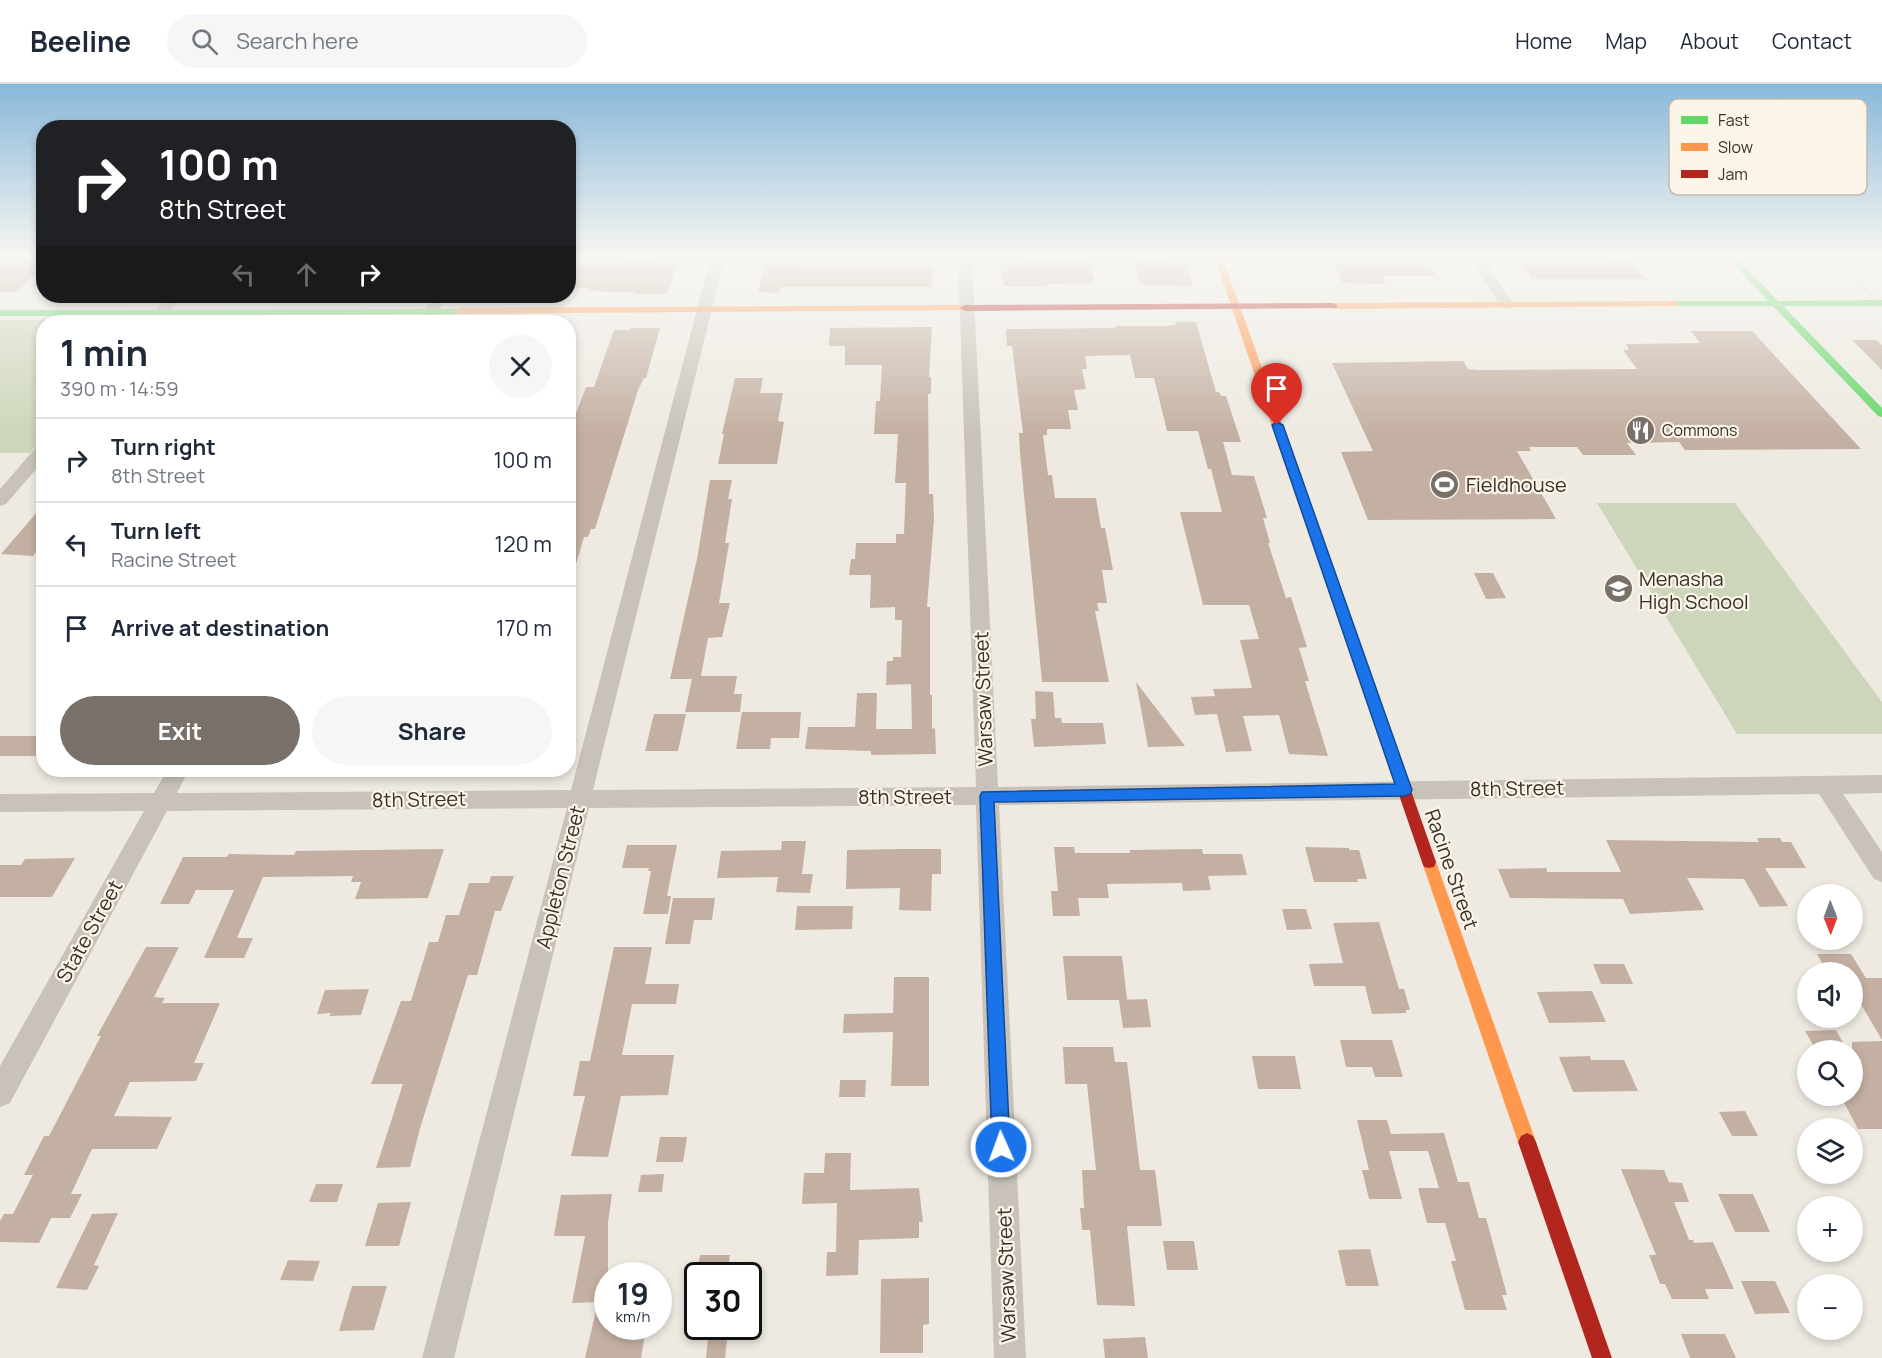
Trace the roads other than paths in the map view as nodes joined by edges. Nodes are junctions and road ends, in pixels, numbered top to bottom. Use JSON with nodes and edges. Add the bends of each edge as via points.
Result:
{"nodes":[{"id":1,"x":702,"y":315,"type":"edge"},
{"id":2,"x":967,"y":315,"type":"edge"},
{"id":3,"x":1239,"y":315,"type":"edge"},
{"id":4,"x":1787,"y":315,"type":"edge"},
{"id":5,"x":1882,"y":414,"type":"edge"},
{"id":6,"x":36,"y":458,"type":"edge"},
{"id":7,"x":0,"y":500,"type":"edge"},
{"id":8,"x":174,"y":777,"type":"edge"},
{"id":9,"x":1882,"y":784,"type":"edge"},
{"id":10,"x":1825,"y":785,"type":"junction"},
{"id":11,"x":1404,"y":790,"type":"junction"},
{"id":12,"x":987,"y":796,"type":"junction"},
{"id":13,"x":580,"y":797,"type":"junction"},
{"id":14,"x":161,"y":801,"type":"junction"},
{"id":15,"x":0,"y":803,"type":"edge"},
{"id":16,"x":1882,"y":872,"type":"edge"},
{"id":17,"x":0,"y":1093,"type":"edge"},
{"id":18,"x":438,"y":1358,"type":"edge"},
{"id":19,"x":1010,"y":1358,"type":"edge"},
{"id":20,"x":1602,"y":1358,"type":"edge"}],
"edges":[{"from":1,"to":13,"type":"street","name":"Appleton Street"},
{"from":2,"to":12,"type":"street","name":"Warsaw Street"},
{"from":3,"to":11,"type":"street","name":"Racine Street"},
{"from":4,"to":5,"type":"street"},
{"from":6,"to":7,"type":"street"},
{"from":8,"to":14,"type":"street","name":"State Street"},
{"from":9,"to":10,"type":"street","name":"8th Street"},
{"from":10,"to":11,"type":"street","name":"8th Street"},
{"from":10,"to":16,"type":"street"},
{"from":11,"to":12,"type":"street","name":"8th Street"},
{"from":11,"to":20,"type":"street","name":"Racine Street"},
{"from":12,"to":13,"type":"street","name":"8th Street"},
{"from":12,"to":19,"type":"street","name":"Warsaw Street"},
{"from":13,"to":14,"type":"street","name":"8th Street"},
{"from":13,"to":18,"type":"street","name":"Appleton Street"},
{"from":14,"to":15,"type":"street","name":"8th Street"},
{"from":14,"to":17,"type":"street","name":"State Street"}]}
